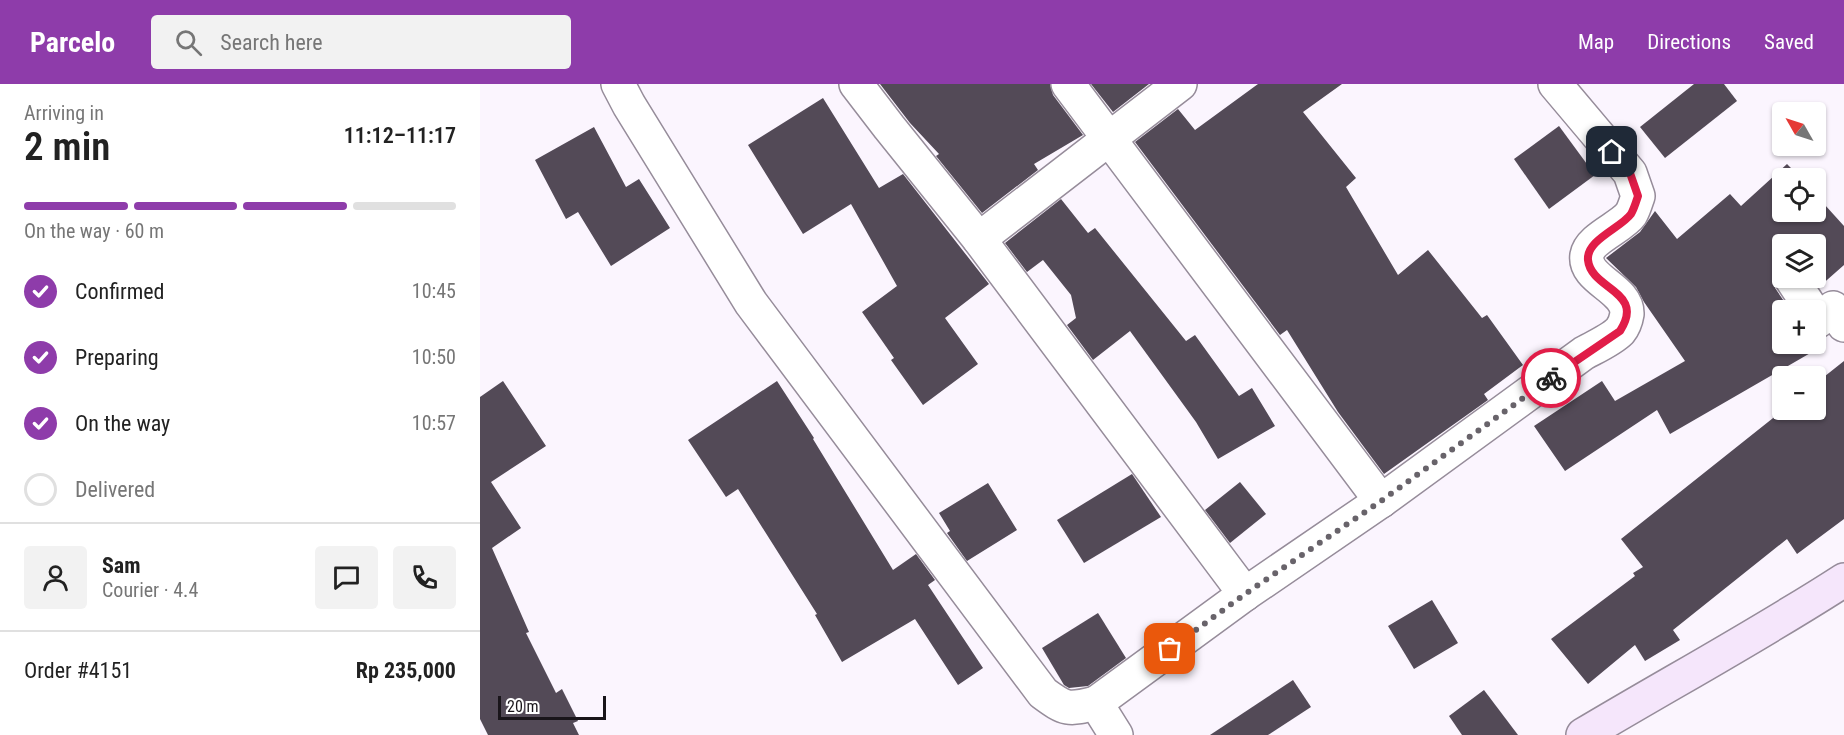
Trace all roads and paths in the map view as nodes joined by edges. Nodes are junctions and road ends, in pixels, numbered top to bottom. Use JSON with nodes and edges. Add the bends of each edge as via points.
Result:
{"nodes":[{"id":1,"x":618,"y":84,"type":"edge"},
{"id":2,"x":856,"y":84,"type":"edge"},
{"id":3,"x":1068,"y":84,"type":"edge"},
{"id":4,"x":1180,"y":84,"type":"edge"},
{"id":5,"x":1555,"y":84,"type":"edge"},
{"id":6,"x":1108,"y":138,"type":"junction"},
{"id":7,"x":979,"y":239,"type":"junction"},
{"id":8,"x":1826,"y":314,"type":"edge"},
{"id":9,"x":1844,"y":325,"type":"edge"},
{"id":10,"x":1381,"y":501,"type":"junction"},
{"id":11,"x":1844,"y":580,"type":"edge"},
{"id":12,"x":1245,"y":594,"type":"junction"},
{"id":13,"x":1095,"y":703,"type":"junction"},
{"id":14,"x":1116,"y":735,"type":"edge"},
{"id":15,"x":1583,"y":735,"type":"edge"}],
"edges":[{"from":1,"to":13,"type":"street","via":[[752,303],[1043,693],[1072,709]]},
{"from":2,"to":7,"type":"street"},
{"from":3,"to":6,"type":"street"},
{"from":4,"to":6,"type":"street"},
{"from":5,"to":10,"type":"street","via":[[1630,173],[1638,196],[1631,214],[1587,253],[1593,273],[1623,299],[1626,321],[1620,331]]},
{"from":6,"to":7,"type":"street"},
{"from":6,"to":10,"type":"street"},
{"from":7,"to":12,"type":"street"},
{"from":8,"to":9,"type":"street","via":[[1833,308]]},
{"from":10,"to":12,"type":"street"},
{"from":11,"to":15,"type":"main road"},
{"from":12,"to":13,"type":"street"},
{"from":13,"to":14,"type":"street"}]}
